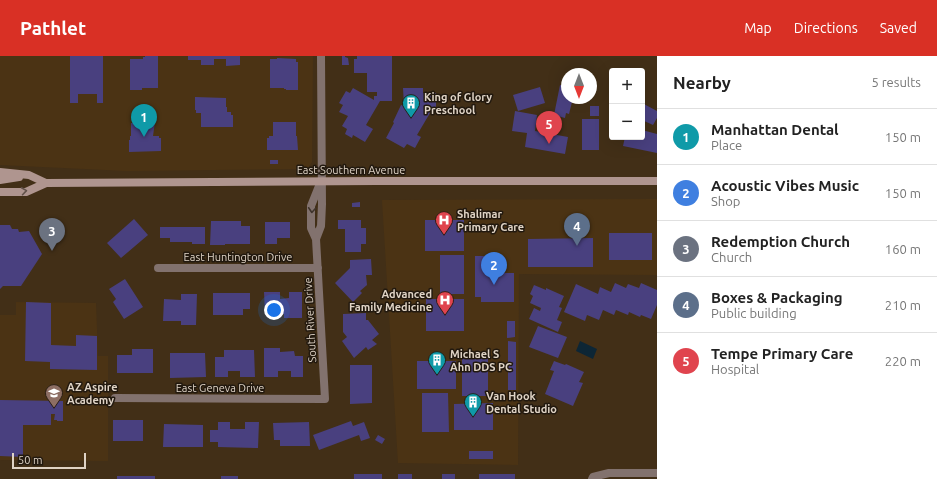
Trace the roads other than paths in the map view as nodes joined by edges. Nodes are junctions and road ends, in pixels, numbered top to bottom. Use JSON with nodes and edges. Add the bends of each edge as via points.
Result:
{"nodes":[{"id":1,"x":321,"y":56,"type":"edge"},
{"id":2,"x":0,"y":172,"type":"edge"},
{"id":3,"x":29,"y":175,"type":"junction"},
{"id":4,"x":0,"y":180,"type":"edge"},
{"id":5,"x":321,"y":181,"type":"junction"},
{"id":6,"x":657,"y":181,"type":"edge"},
{"id":7,"x":46,"y":183,"type":"junction"},
{"id":8,"x":0,"y":192,"type":"edge"},
{"id":9,"x":158,"y":268,"type":"dead end"},
{"id":10,"x":318,"y":268,"type":"junction"},
{"id":11,"x":115,"y":398,"type":"dead end"},
{"id":12,"x":325,"y":399,"type":"joint"},
{"id":13,"x":657,"y":473,"type":"edge"},
{"id":14,"x":592,"y":479,"type":"edge"}],
"edges":[{"from":1,"to":5,"type":"street","name":"South River Drive"},
{"from":2,"to":3,"type":"main road","name":"East Southern Avenue"},
{"from":3,"to":4,"type":"main road"},
{"from":3,"to":7,"type":"main road","name":"East Southern Avenue"},
{"from":5,"to":6,"type":"main road","name":"East Southern Avenue"},
{"from":5,"to":7,"type":"main road","name":"East Southern Avenue"},
{"from":5,"to":10,"type":"street","name":"South River Drive","via":[[321,226],[316,239]]},
{"from":8,"to":7,"type":"main road","name":"East Southern Avenue","one_way":true,"via":[[26,192]]},
{"from":9,"to":10,"type":"street","name":"East Huntington Drive"},
{"from":10,"to":12,"type":"street","name":"South River Drive"},
{"from":11,"to":12,"type":"street","name":"East Geneva Drive"},
{"from":13,"to":14,"type":"street","via":[[608,473]]}]}
